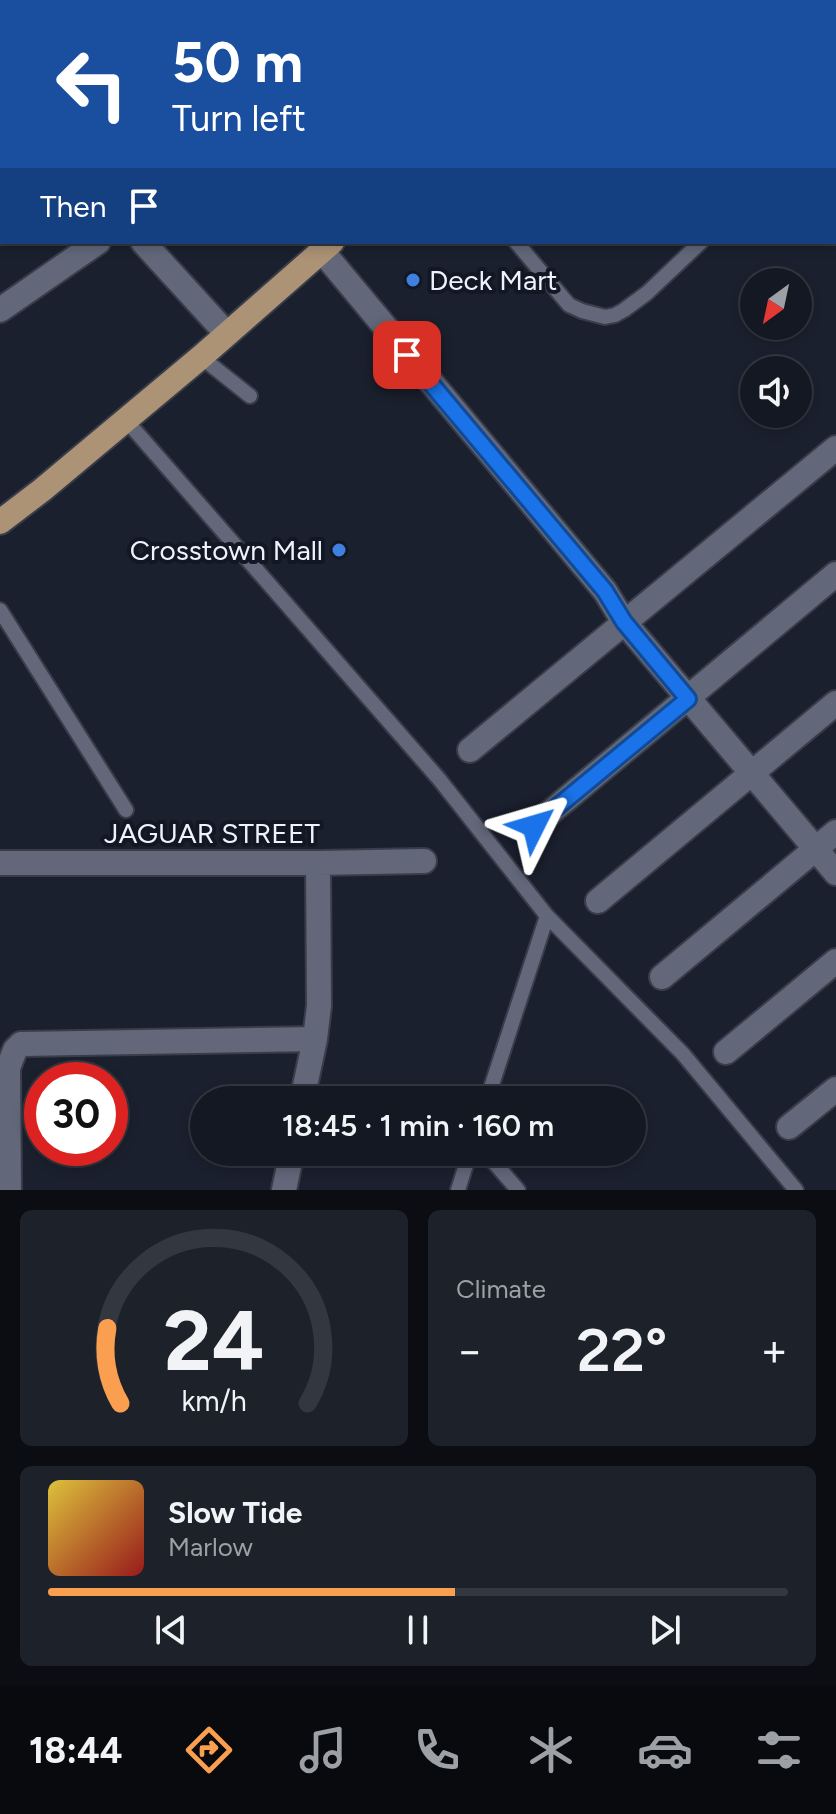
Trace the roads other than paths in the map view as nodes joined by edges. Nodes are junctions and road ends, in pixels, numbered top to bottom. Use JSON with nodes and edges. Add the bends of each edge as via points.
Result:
{"nodes":[{"id":1,"x":95,"y":244,"type":"edge"},
{"id":2,"x":145,"y":244,"type":"edge"},
{"id":3,"x":518,"y":244,"type":"edge"},
{"id":4,"x":699,"y":244,"type":"edge"},
{"id":5,"x":327,"y":246,"type":"edge"},
{"id":6,"x":0,"y":310,"type":"edge"},
{"id":7,"x":227,"y":334,"type":"junction"},
{"id":8,"x":201,"y":357,"type":"junction"},
{"id":9,"x":250,"y":396,"type":"dead end"},
{"id":10,"x":125,"y":419,"type":"junction"},
{"id":11,"x":836,"y":448,"type":"edge"},
{"id":12,"x":0,"y":522,"type":"edge"},
{"id":13,"x":836,"y":574,"type":"edge"},
{"id":14,"x":0,"y":610,"type":"edge"},
{"id":15,"x":624,"y":622,"type":"junction"},
{"id":16,"x":688,"y":699,"type":"junction"},
{"id":17,"x":836,"y":703,"type":"edge"},
{"id":18,"x":470,"y":750,"type":"dead end"},
{"id":19,"x":752,"y":774,"type":"junction"},
{"id":20,"x":126,"y":810,"type":"dead end"},
{"id":21,"x":534,"y":826,"type":"dead end"},
{"id":22,"x":836,"y":832,"type":"edge"},
{"id":23,"x":815,"y":849,"type":"junction"},
{"id":24,"x":424,"y":861,"type":"dead end"},
{"id":25,"x":0,"y":863,"type":"edge"},
{"id":26,"x":318,"y":863,"type":"junction"},
{"id":27,"x":836,"y":873,"type":"edge"},
{"id":28,"x":598,"y":901,"type":"dead end"},
{"id":29,"x":547,"y":916,"type":"junction"},
{"id":30,"x":836,"y":961,"type":"edge"},
{"id":31,"x":662,"y":977,"type":"dead end"},
{"id":32,"x":315,"y":1039,"type":"junction"},
{"id":33,"x":726,"y":1052,"type":"dead end"},
{"id":34,"x":305,"y":1086,"type":"edge"},
{"id":35,"x":492,"y":1086,"type":"edge"},
{"id":36,"x":836,"y":1089,"type":"edge"},
{"id":37,"x":789,"y":1127,"type":"dead end"},
{"id":38,"x":289,"y":1166,"type":"edge"},
{"id":39,"x":466,"y":1166,"type":"edge"},
{"id":40,"x":497,"y":1166,"type":"edge"},
{"id":41,"x":9,"y":1190,"type":"edge"},
{"id":42,"x":284,"y":1190,"type":"edge"},
{"id":43,"x":458,"y":1190,"type":"edge"},
{"id":44,"x":518,"y":1190,"type":"edge"},
{"id":45,"x":796,"y":1190,"type":"edge"}],
"edges":[{"from":1,"to":6,"type":"street"},
{"from":2,"to":7,"type":"street"},
{"from":3,"to":4,"type":"lane","via":[[569,305],[605,317],[647,293]]},
{"from":5,"to":7,"type":"main road"},
{"from":5,"to":15,"type":"street","via":[[605,591]]},
{"from":7,"to":8,"type":"main road"},
{"from":8,"to":9,"type":"lane"},
{"from":8,"to":10,"type":"main road"},
{"from":10,"to":12,"type":"main road"},
{"from":10,"to":29,"type":"lane","via":[[439,779]]},
{"from":11,"to":15,"type":"street"},
{"from":13,"to":16,"type":"street"},
{"from":14,"to":20,"type":"lane"},
{"from":15,"to":16,"type":"street"},
{"from":15,"to":18,"type":"street"},
{"from":16,"to":19,"type":"street"},
{"from":16,"to":21,"type":"street"},
{"from":17,"to":19,"type":"street"},
{"from":19,"to":23,"type":"street"},
{"from":19,"to":28,"type":"street"},
{"from":22,"to":23,"type":"street"},
{"from":23,"to":27,"type":"street"},
{"from":23,"to":31,"type":"street"},
{"from":24,"to":26,"type":"street","name":"JAGUAR STREET"},
{"from":25,"to":26,"type":"street","name":"JAGUAR STREET"},
{"from":26,"to":32,"type":"street"},
{"from":29,"to":35,"type":"lane"},
{"from":29,"to":45,"type":"lane","via":[[683,1054]]},
{"from":30,"to":33,"type":"street"},
{"from":32,"to":34,"type":"street"},
{"from":32,"to":41,"type":"street","via":[[21,1044],[8,1068]]},
{"from":36,"to":37,"type":"street"},
{"from":38,"to":42,"type":"street"},
{"from":39,"to":43,"type":"lane"},
{"from":40,"to":44,"type":"lane"}]}
